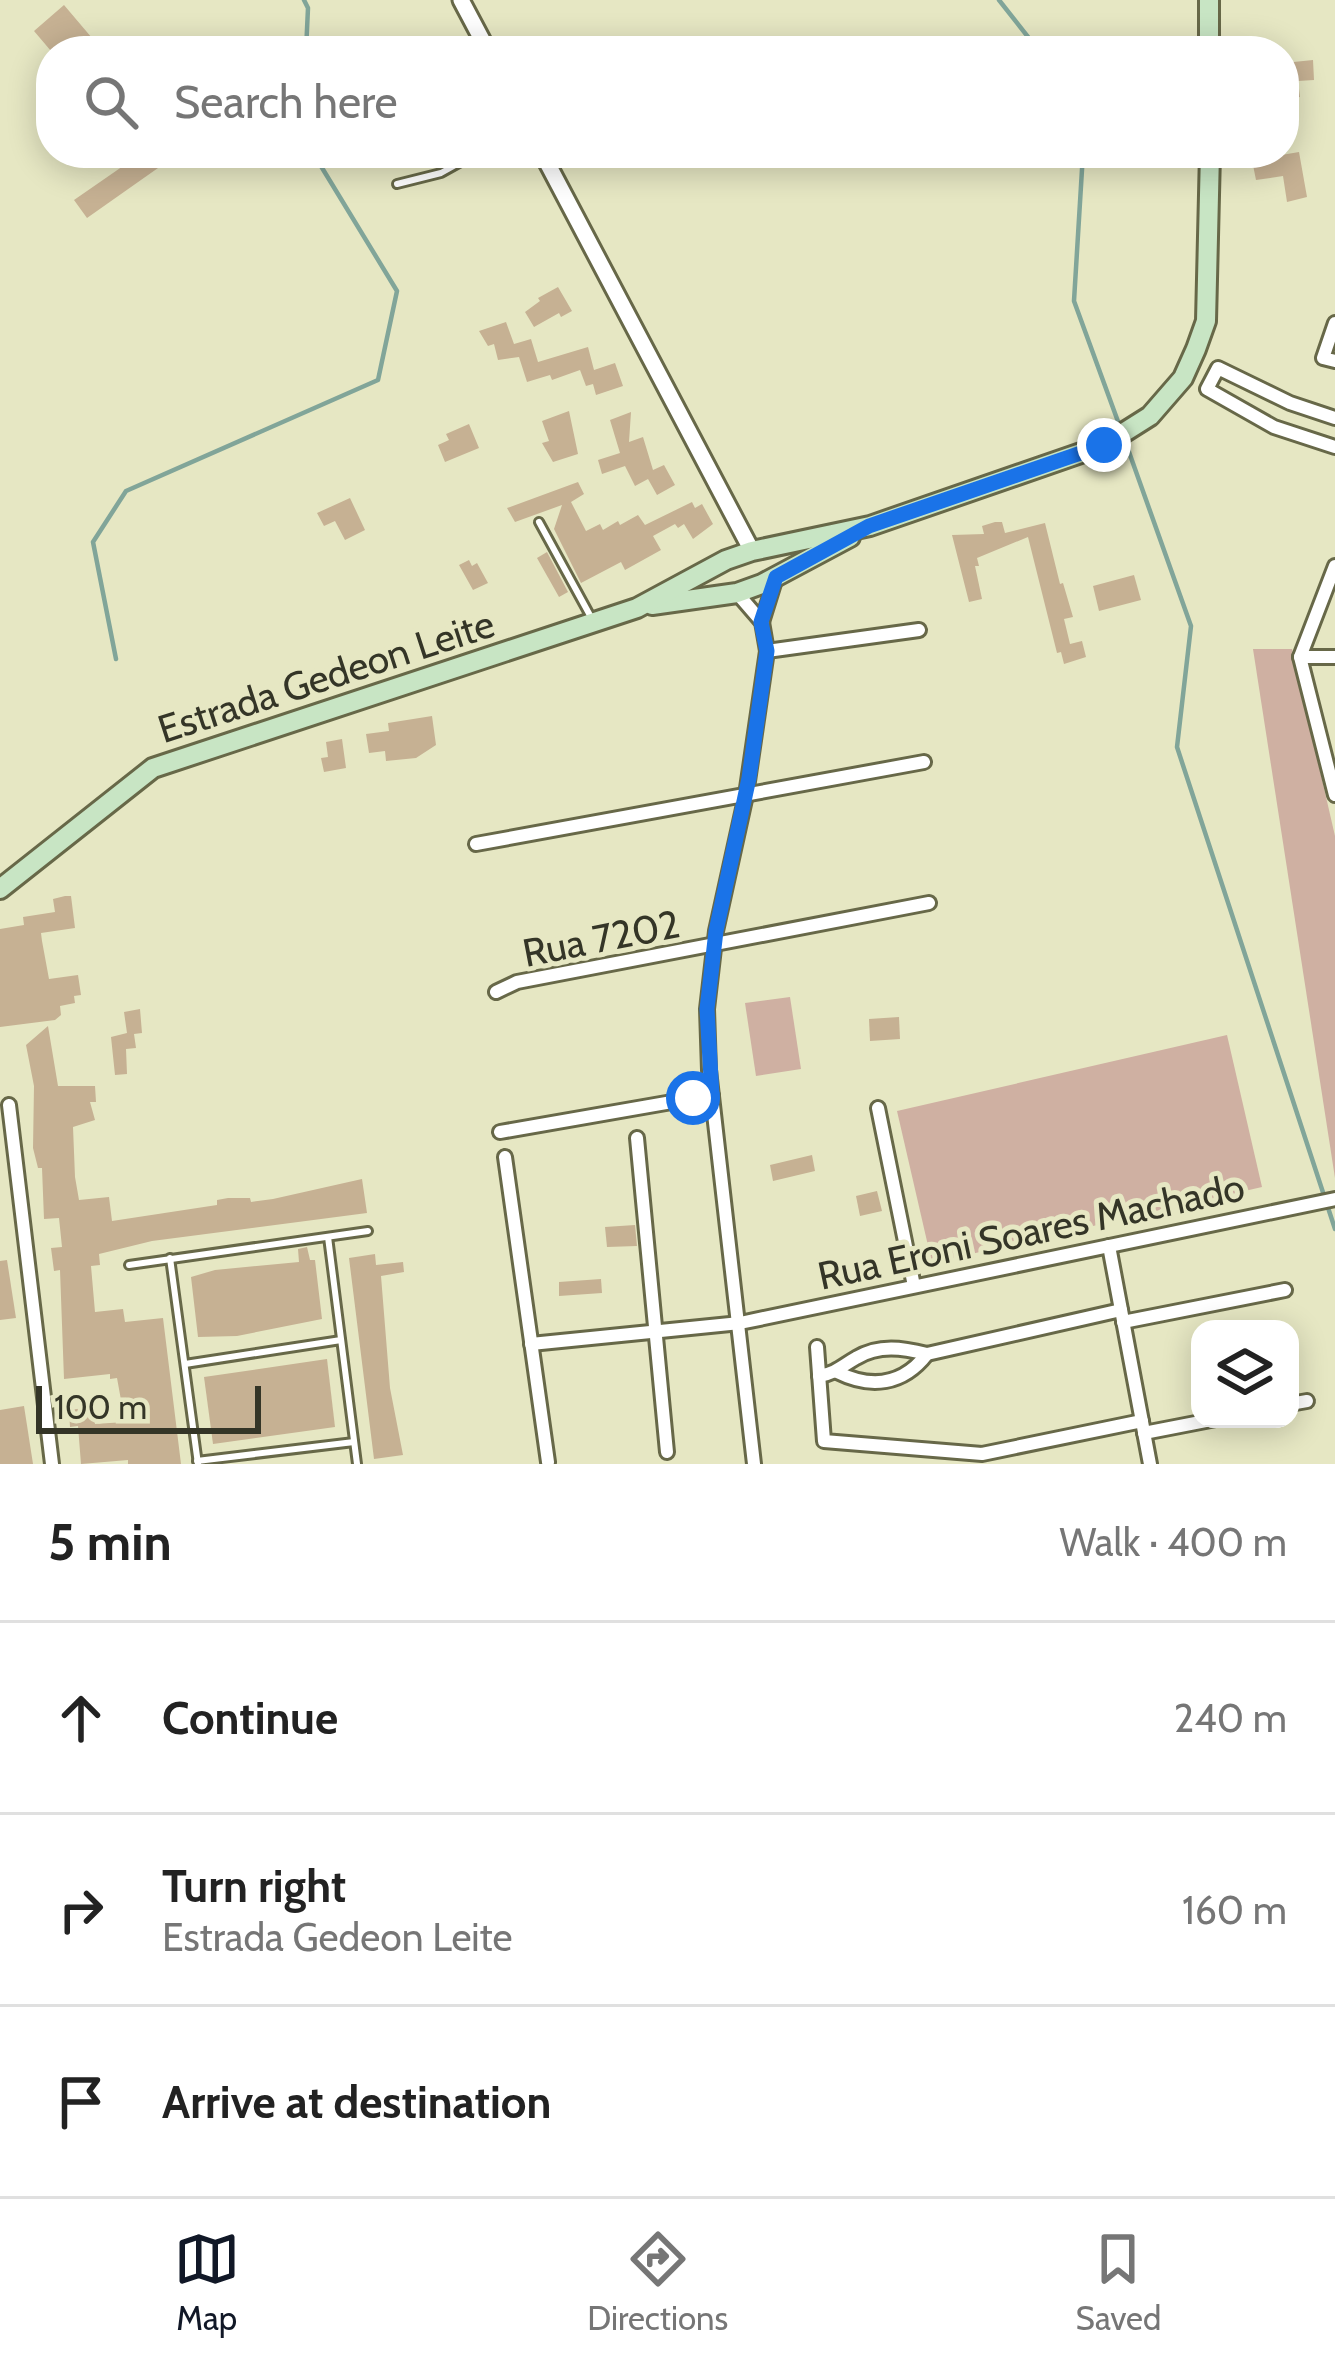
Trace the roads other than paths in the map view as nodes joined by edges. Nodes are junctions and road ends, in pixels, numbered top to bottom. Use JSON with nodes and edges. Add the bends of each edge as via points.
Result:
{"nodes":[{"id":1,"x":461,"y":0,"type":"edge"},
{"id":2,"x":1209,"y":0,"type":"edge"},
{"id":3,"x":480,"y":36,"type":"edge"},
{"id":4,"x":1209,"y":36,"type":"edge"},
{"id":5,"x":450,"y":168,"type":"edge"},
{"id":6,"x":550,"y":168,"type":"edge"},
{"id":7,"x":1210,"y":168,"type":"edge"},
{"id":8,"x":397,"y":184,"type":"dead end"},
{"id":9,"x":1335,"y":323,"type":"edge"},
{"id":10,"x":1335,"y":361,"type":"edge"},
{"id":11,"x":1335,"y":418,"type":"edge"},
{"id":12,"x":1335,"y":448,"type":"edge"},
{"id":13,"x":538,"y":522,"type":"dead end"},
{"id":14,"x":869,"y":526,"type":"junction"},
{"id":15,"x":773,"y":548,"type":"junction"},
{"id":16,"x":752,"y":551,"type":"junction"},
{"id":17,"x":726,"y":560,"type":"junction"},
{"id":18,"x":1335,"y":566,"type":"edge"},
{"id":19,"x":776,"y":577,"type":"junction"},
{"id":20,"x":737,"y":592,"type":"junction"},
{"id":21,"x":637,"y":608,"type":"junction"},
{"id":22,"x":594,"y":622,"type":"junction"},
{"id":23,"x":761,"y":622,"type":"junction"},
{"id":24,"x":919,"y":630,"type":"dead end"},
{"id":25,"x":767,"y":651,"type":"junction"},
{"id":26,"x":1335,"y":657,"type":"edge"},
{"id":27,"x":1300,"y":658,"type":"junction"},
{"id":28,"x":924,"y":762,"type":"dead end"},
{"id":29,"x":1335,"y":792,"type":"edge"},
{"id":30,"x":746,"y":795,"type":"junction"},
{"id":31,"x":476,"y":844,"type":"dead end"},
{"id":32,"x":0,"y":889,"type":"edge"},
{"id":33,"x":929,"y":903,"type":"dead end"},
{"id":34,"x":714,"y":947,"type":"junction"},
{"id":35,"x":496,"y":992,"type":"dead end"},
{"id":36,"x":712,"y":1095,"type":"junction"},
{"id":37,"x":9,"y":1106,"type":"dead end"},
{"id":38,"x":878,"y":1108,"type":"dead end"},
{"id":39,"x":500,"y":1132,"type":"dead end"},
{"id":40,"x":637,"y":1138,"type":"dead end"},
{"id":41,"x":505,"y":1157,"type":"dead end"},
{"id":42,"x":1335,"y":1198,"type":"edge"},
{"id":43,"x":368,"y":1232,"type":"dead end"},
{"id":44,"x":328,"y":1237,"type":"junction"},
{"id":45,"x":1109,"y":1246,"type":"junction"},
{"id":46,"x":170,"y":1258,"type":"junction"},
{"id":47,"x":129,"y":1264,"type":"dead end"},
{"id":48,"x":914,"y":1286,"type":"junction"},
{"id":49,"x":1285,"y":1290,"type":"dead end"},
{"id":50,"x":1122,"y":1316,"type":"junction"},
{"id":51,"x":740,"y":1323,"type":"junction"},
{"id":52,"x":655,"y":1332,"type":"junction"},
{"id":53,"x":340,"y":1340,"type":"junction"},
{"id":54,"x":531,"y":1344,"type":"junction"},
{"id":55,"x":817,"y":1347,"type":"dead end"},
{"id":56,"x":927,"y":1354,"type":"junction"},
{"id":57,"x":185,"y":1364,"type":"junction"},
{"id":58,"x":837,"y":1372,"type":"junction"},
{"id":59,"x":819,"y":1376,"type":"junction"},
{"id":60,"x":1307,"y":1401,"type":"dead end"},
{"id":61,"x":1299,"y":1402,"type":"edge"},
{"id":62,"x":1191,"y":1422,"type":"edge"},
{"id":63,"x":1143,"y":1427,"type":"junction"},
{"id":64,"x":354,"y":1442,"type":"junction"},
{"id":65,"x":265,"y":1453,"type":"junction"},
{"id":66,"x":667,"y":1453,"type":"dead end"},
{"id":67,"x":984,"y":1459,"type":"edge"},
{"id":68,"x":197,"y":1462,"type":"edge"},
{"id":69,"x":548,"y":1462,"type":"edge"},
{"id":70,"x":52,"y":1464,"type":"edge"},
{"id":71,"x":266,"y":1464,"type":"edge"},
{"id":72,"x":356,"y":1464,"type":"edge"},
{"id":73,"x":754,"y":1464,"type":"edge"},
{"id":74,"x":1150,"y":1464,"type":"edge"}],
"edges":[{"from":1,"to":3,"type":"street"},
{"from":2,"to":4,"type":"main road"},
{"from":5,"to":8,"type":"lane"},
{"from":6,"to":16,"type":"street"},
{"from":7,"to":14,"type":"main road","name":"Estrada Gedeon Leite","via":[[1206,321],[1183,378],[1150,416],[1104,445]]},
{"from":9,"to":10,"type":"street","via":[[1323,358]]},
{"from":11,"to":12,"type":"street","via":[[1218,368],[1207,389],[1274,427]]},
{"from":13,"to":22,"type":"lane"},
{"from":14,"to":15,"type":"main road","name":"Estrada Gedeon Leite"},
{"from":14,"to":19,"type":"main road","name":"Estrada Gedeon Leite"},
{"from":15,"to":16,"type":"main road","name":"Estrada Gedeon Leite"},
{"from":15,"to":19,"type":"main road"},
{"from":16,"to":17,"type":"main road","name":"Estrada Gedeon Leite"},
{"from":17,"to":20,"type":"main road"},
{"from":17,"to":21,"type":"main road","name":"Estrada Gedeon Leite"},
{"from":18,"to":27,"type":"street"},
{"from":19,"to":20,"type":"main road","name":"Estrada Gedeon Leite"},
{"from":19,"to":23,"type":"street"},
{"from":20,"to":21,"type":"main road","name":"Estrada Gedeon Leite"},
{"from":20,"to":23,"type":"street"},
{"from":21,"to":22,"type":"main road","name":"Estrada Gedeon Leite"},
{"from":22,"to":32,"type":"main road","name":"Estrada Gedeon Leite","via":[[152,768]]},
{"from":23,"to":25,"type":"street"},
{"from":24,"to":25,"type":"street"},
{"from":25,"to":30,"type":"street"},
{"from":26,"to":27,"type":"street"},
{"from":27,"to":29,"type":"street"},
{"from":28,"to":30,"type":"street"},
{"from":30,"to":31,"type":"street"},
{"from":30,"to":34,"type":"street"},
{"from":33,"to":34,"type":"street","name":"Rua 7202"},
{"from":34,"to":35,"type":"street","name":"Rua 7202"},
{"from":34,"to":36,"type":"street","via":[[707,1009]]},
{"from":36,"to":39,"type":"street"},
{"from":36,"to":51,"type":"street"},
{"from":37,"to":70,"type":"street"},
{"from":38,"to":48,"type":"street"},
{"from":40,"to":52,"type":"street"},
{"from":41,"to":54,"type":"street"},
{"from":42,"to":45,"type":"street","name":"Rua Eroni Soares Machado"},
{"from":43,"to":44,"type":"lane"},
{"from":44,"to":46,"type":"lane"},
{"from":44,"to":53,"type":"lane"},
{"from":45,"to":48,"type":"street","name":"Rua Eroni Soares Machado"},
{"from":45,"to":50,"type":"street"},
{"from":46,"to":47,"type":"lane"},
{"from":46,"to":57,"type":"lane"},
{"from":48,"to":51,"type":"street","name":"Rua Eroni Soares Machado"},
{"from":49,"to":50,"type":"street"},
{"from":50,"to":56,"type":"street"},
{"from":50,"to":63,"type":"street"},
{"from":51,"to":52,"type":"street","name":"Rua Eroni Soares Machado"},
{"from":51,"to":73,"type":"street"},
{"from":52,"to":54,"type":"street","name":"Rua Eroni Soares Machado"},
{"from":52,"to":66,"type":"street"},
{"from":53,"to":57,"type":"lane"},
{"from":53,"to":64,"type":"lane"},
{"from":54,"to":69,"type":"street"},
{"from":55,"to":59,"type":"street"},
{"from":56,"to":58,"type":"street","via":[[879,1349]]},
{"from":56,"to":58,"type":"street","via":[[902,1378],[881,1384]]},
{"from":57,"to":68,"type":"lane"},
{"from":58,"to":59,"type":"street"},
{"from":59,"to":67,"type":"street","via":[[824,1442]]},
{"from":60,"to":61,"type":"street"},
{"from":62,"to":63,"type":"street"},
{"from":63,"to":67,"type":"street"},
{"from":63,"to":74,"type":"street"},
{"from":64,"to":65,"type":"lane"},
{"from":64,"to":72,"type":"lane"},
{"from":65,"to":68,"type":"lane"},
{"from":65,"to":71,"type":"lane"}]}
